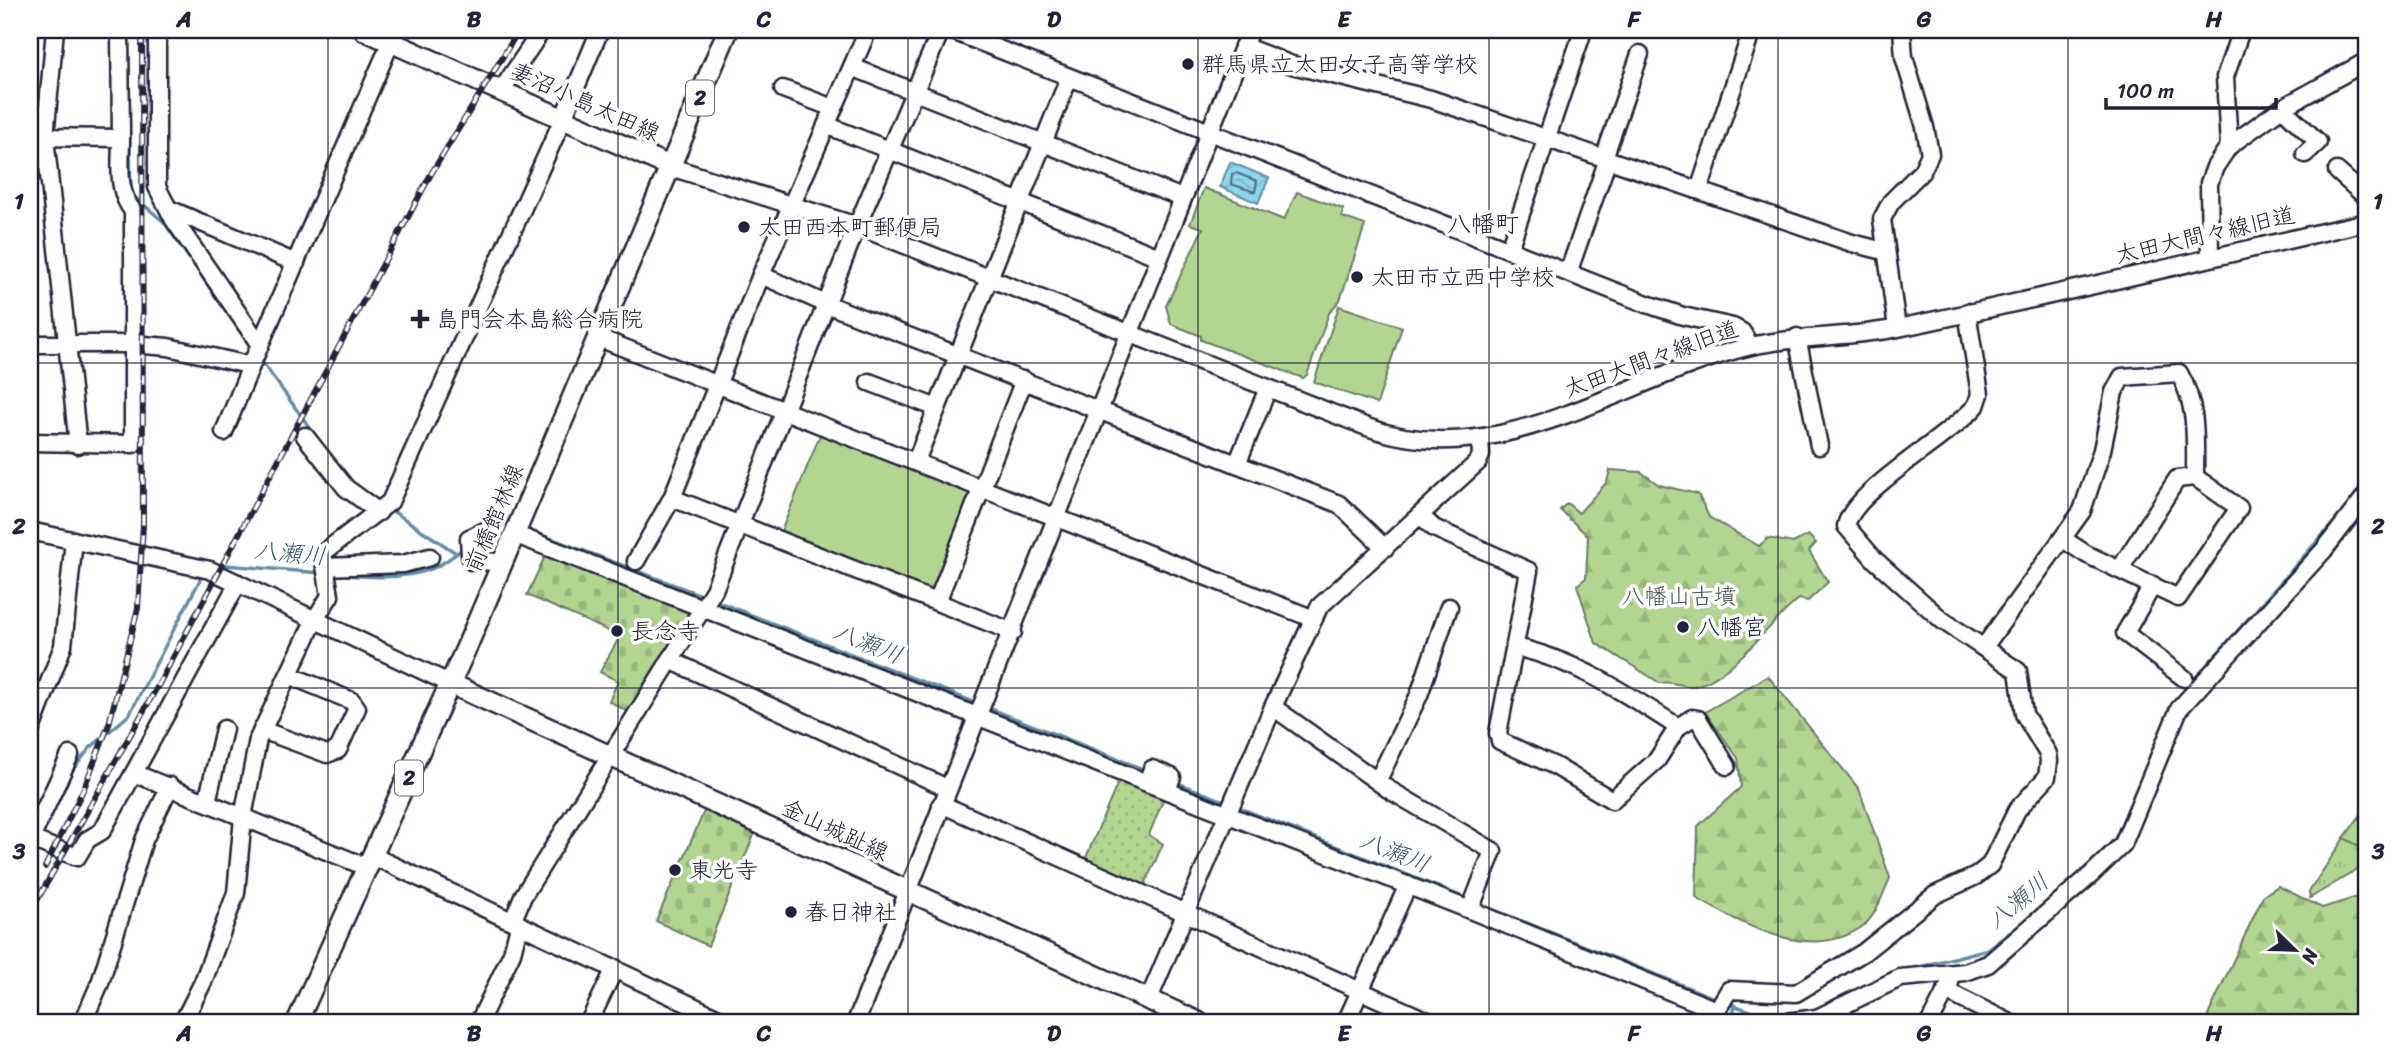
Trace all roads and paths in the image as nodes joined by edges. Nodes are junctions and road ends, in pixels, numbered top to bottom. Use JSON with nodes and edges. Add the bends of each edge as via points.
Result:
{"nodes":[{"id":1,"x":55,"y":30,"type":"edge"},
{"id":2,"x":120,"y":30,"type":"edge"},
{"id":3,"x":157,"y":30,"type":"edge"},
{"id":4,"x":364,"y":30,"type":"edge"},
{"id":5,"x":541,"y":30,"type":"edge"},
{"id":6,"x":600,"y":30,"type":"edge"},
{"id":7,"x":728,"y":30,"type":"edge"},
{"id":8,"x":867,"y":30,"type":"edge"},
{"id":9,"x":941,"y":30,"type":"edge"},
{"id":10,"x":950,"y":30,"type":"edge"},
{"id":11,"x":1250,"y":30,"type":"edge"},
{"id":12,"x":1752,"y":30,"type":"edge"},
{"id":13,"x":1902,"y":30,"type":"edge"},
{"id":14,"x":2241,"y":30,"type":"edge"},
{"id":15,"x":393,"y":36,"type":"edge"},
{"id":16,"x":1581,"y":37,"type":"dead end"},
{"id":17,"x":1243,"y":46,"type":"junction"},
{"id":18,"x":1640,"y":54,"type":"dead end"},
{"id":19,"x":2367,"y":62,"type":"edge"},
{"id":20,"x":852,"y":67,"type":"junction"},
{"id":21,"x":1069,"y":78,"type":"junction"},
{"id":22,"x":783,"y":89,"type":"dead end"},
{"id":23,"x":501,"y":91,"type":"junction"},
{"id":24,"x":915,"y":92,"type":"junction"},
{"id":25,"x":833,"y":108,"type":"junction"},
{"id":26,"x":2282,"y":108,"type":"junction"},
{"id":27,"x":562,"y":121,"type":"junction"},
{"id":28,"x":826,"y":125,"type":"junction"},
{"id":29,"x":1209,"y":132,"type":"junction"},
{"id":30,"x":37,"y":137,"type":"edge"},
{"id":31,"x":121,"y":138,"type":"junction"},
{"id":32,"x":1546,"y":138,"type":"junction"},
{"id":33,"x":1043,"y":143,"type":"junction"},
{"id":34,"x":2229,"y":146,"type":"junction"},
{"id":35,"x":890,"y":150,"type":"junction"},
{"id":36,"x":2305,"y":153,"type":"dead end"},
{"id":37,"x":1606,"y":158,"type":"junction"},
{"id":38,"x":671,"y":167,"type":"junction"},
{"id":39,"x":2337,"y":171,"type":"dead end"},
{"id":40,"x":1699,"y":190,"type":"junction"},
{"id":41,"x":1182,"y":198,"type":"junction"},
{"id":42,"x":2367,"y":198,"type":"edge"},
{"id":43,"x":1020,"y":201,"type":"junction"},
{"id":44,"x":792,"y":205,"type":"junction"},
{"id":45,"x":169,"y":209,"type":"junction"},
{"id":46,"x":2367,"y":222,"type":"edge"},
{"id":47,"x":858,"y":226,"type":"junction"},
{"id":48,"x":1509,"y":249,"type":"junction"},
{"id":49,"x":1884,"y":251,"type":"junction"},
{"id":50,"x":1159,"y":257,"type":"junction"},
{"id":51,"x":2210,"y":257,"type":"junction"},
{"id":52,"x":296,"y":263,"type":"junction"},
{"id":53,"x":1569,"y":273,"type":"junction"},
{"id":54,"x":761,"y":275,"type":"junction"},
{"id":55,"x":990,"y":276,"type":"junction"},
{"id":56,"x":826,"y":304,"type":"junction"},
{"id":57,"x":1967,"y":312,"type":"junction"},
{"id":58,"x":1897,"y":328,"type":"junction"},
{"id":59,"x":1128,"y":333,"type":"junction"},
{"id":60,"x":1797,"y":337,"type":"junction"},
{"id":61,"x":599,"y":338,"type":"junction"},
{"id":62,"x":30,"y":344,"type":"edge"},
{"id":63,"x":68,"y":344,"type":"junction"},
{"id":64,"x":132,"y":344,"type":"junction"},
{"id":65,"x":1750,"y":346,"type":"junction"},
{"id":66,"x":256,"y":353,"type":"junction"},
{"id":67,"x":959,"y":354,"type":"junction"},
{"id":68,"x":1024,"y":380,"type":"junction"},
{"id":69,"x":869,"y":382,"type":"dead end"},
{"id":70,"x":716,"y":383,"type":"junction"},
{"id":71,"x":1268,"y":388,"type":"junction"},
{"id":72,"x":937,"y":408,"type":"junction"},
{"id":73,"x":787,"y":410,"type":"junction"},
{"id":74,"x":1097,"y":410,"type":"junction"},
{"id":75,"x":224,"y":432,"type":"dead end"},
{"id":76,"x":305,"y":436,"type":"dead end"},
{"id":77,"x":1480,"y":438,"type":"junction"},
{"id":78,"x":30,"y":442,"type":"edge"},
{"id":79,"x":78,"y":445,"type":"junction"},
{"id":80,"x":1819,"y":446,"type":"dead end"},
{"id":81,"x":916,"y":461,"type":"junction"},
{"id":82,"x":1237,"y":464,"type":"junction"},
{"id":83,"x":2194,"y":477,"type":"junction"},
{"id":84,"x":982,"y":487,"type":"junction"},
{"id":85,"x":2367,"y":494,"type":"edge"},
{"id":86,"x":672,"y":498,"type":"junction"},
{"id":87,"x":384,"y":508,"type":"junction"},
{"id":88,"x":1420,"y":515,"type":"junction"},
{"id":89,"x":1056,"y":516,"type":"junction"},
{"id":90,"x":741,"y":525,"type":"junction"},
{"id":91,"x":512,"y":529,"type":"junction"},
{"id":92,"x":30,"y":531,"type":"edge"},
{"id":93,"x":2063,"y":539,"type":"junction"},
{"id":94,"x":74,"y":540,"type":"junction"},
{"id":95,"x":1385,"y":548,"type":"junction"},
{"id":96,"x":430,"y":557,"type":"dead end"},
{"id":97,"x":471,"y":561,"type":"dead end"},
{"id":98,"x":636,"y":561,"type":"dead end"},
{"id":99,"x":502,"y":562,"type":"junction"},
{"id":100,"x":325,"y":567,"type":"junction"},
{"id":101,"x":2120,"y":569,"type":"junction"},
{"id":102,"x":237,"y":583,"type":"junction"},
{"id":103,"x":2153,"y":585,"type":"junction"},
{"id":104,"x":937,"y":602,"type":"junction"},
{"id":105,"x":1449,"y":607,"type":"dead end"},
{"id":106,"x":705,"y":609,"type":"junction"},
{"id":107,"x":1314,"y":618,"type":"junction"},
{"id":108,"x":315,"y":619,"type":"junction"},
{"id":109,"x":1013,"y":632,"type":"junction"},
{"id":110,"x":1515,"y":647,"type":"junction"},
{"id":111,"x":1984,"y":647,"type":"junction"},
{"id":112,"x":670,"y":660,"type":"junction"},
{"id":113,"x":289,"y":675,"type":"junction"},
{"id":114,"x":2184,"y":678,"type":"dead end"},
{"id":115,"x":451,"y":684,"type":"junction"},
{"id":116,"x":1273,"y":707,"type":"junction"},
{"id":117,"x":977,"y":716,"type":"junction"},
{"id":118,"x":1678,"y":727,"type":"junction"},
{"id":119,"x":224,"y":729,"type":"dead end"},
{"id":120,"x":262,"y":730,"type":"junction"},
{"id":121,"x":30,"y":732,"type":"edge"},
{"id":122,"x":610,"y":754,"type":"junction"},
{"id":123,"x":70,"y":755,"type":"dead end"},
{"id":124,"x":1727,"y":766,"type":"dead end"},
{"id":125,"x":135,"y":774,"type":"junction"},
{"id":126,"x":1378,"y":780,"type":"junction"},
{"id":127,"x":170,"y":786,"type":"junction"},
{"id":128,"x":944,"y":796,"type":"junction"},
{"id":129,"x":207,"y":802,"type":"junction"},
{"id":130,"x":1227,"y":814,"type":"junction"},
{"id":131,"x":243,"y":817,"type":"junction"},
{"id":132,"x":31,"y":840,"type":"edge"},
{"id":133,"x":372,"y":863,"type":"junction"},
{"id":134,"x":1408,"y":885,"type":"junction"},
{"id":135,"x":908,"y":891,"type":"junction"},
{"id":136,"x":1473,"y":903,"type":"junction"},
{"id":137,"x":1186,"y":914,"type":"junction"},
{"id":138,"x":516,"y":923,"type":"junction"},
{"id":139,"x":614,"y":968,"type":"junction"},
{"id":140,"x":1956,"y":972,"type":"junction"},
{"id":141,"x":1360,"y":990,"type":"junction"},
{"id":142,"x":1946,"y":991,"type":"junction"},
{"id":143,"x":1148,"y":1001,"type":"junction"},
{"id":144,"x":1717,"y":1008,"type":"edge"},
{"id":145,"x":83,"y":1022,"type":"edge"},
{"id":146,"x":183,"y":1022,"type":"edge"},
{"id":147,"x":298,"y":1022,"type":"edge"},
{"id":148,"x":479,"y":1022,"type":"edge"},
{"id":149,"x":589,"y":1022,"type":"edge"},
{"id":150,"x":727,"y":1022,"type":"edge"},
{"id":151,"x":856,"y":1022,"type":"edge"},
{"id":152,"x":1198,"y":1022,"type":"edge"},
{"id":153,"x":1346,"y":1022,"type":"edge"},
{"id":154,"x":1430,"y":1022,"type":"edge"},
{"id":155,"x":1787,"y":1022,"type":"edge"},
{"id":156,"x":1930,"y":1022,"type":"edge"},
{"id":157,"x":2008,"y":1022,"type":"edge"}],
"edges":[{"from":1,"to":30,"type":"street"},
{"from":2,"to":31,"type":"street"},
{"from":3,"to":45,"type":"street","via":[[158,187]]},
{"from":4,"to":15,"type":"main road","name":"妻沼小島太田線"},
{"from":5,"to":23,"type":"street"},
{"from":6,"to":27,"type":"street"},
{"from":7,"to":38,"type":"main road","name":"前橋館林線","number":"2"},
{"from":8,"to":20,"type":"street"},
{"from":9,"to":24,"type":"street"},
{"from":10,"to":21,"type":"street"},
{"from":11,"to":17,"type":"street"},
{"from":12,"to":40,"type":"street"},
{"from":13,"to":49,"type":"street","via":[[1929,161],[1883,214]]},
{"from":14,"to":34,"type":"street","via":[[2225,77]]},
{"from":15,"to":23,"type":"main road","name":"妻沼小島太田線"},
{"from":15,"to":52,"type":"street"},
{"from":16,"to":32,"type":"street"},
{"from":17,"to":29,"type":"street"},
{"from":17,"to":32,"type":"street","via":[[1301,67],[1431,99]]},
{"from":18,"to":37,"type":"street"},
{"from":19,"to":26,"type":"street"},
{"from":20,"to":24,"type":"street"},
{"from":20,"to":25,"type":"street"},
{"from":21,"to":29,"type":"street"},
{"from":21,"to":33,"type":"street"},
{"from":22,"to":25,"type":"street"},
{"from":23,"to":27,"type":"main road","name":"妻沼小島太田線"},
{"from":24,"to":33,"type":"street"},
{"from":24,"to":35,"type":"street"},
{"from":25,"to":28,"type":"street"},
{"from":26,"to":34,"type":"street"},
{"from":26,"to":36,"type":"street","via":[[2318,142]]},
{"from":27,"to":38,"type":"main road","name":"妻沼小島太田線"},
{"from":27,"to":87,"type":"street"},
{"from":28,"to":35,"type":"street"},
{"from":28,"to":44,"type":"street"},
{"from":29,"to":41,"type":"street"},
{"from":29,"to":48,"type":"street"},
{"from":30,"to":31,"type":"street"},
{"from":30,"to":63,"type":"street"},
{"from":31,"to":64,"type":"street","via":[[121,185],[124,201],[133,211]]},
{"from":32,"to":37,"type":"street"},
{"from":32,"to":48,"type":"street"},
{"from":33,"to":41,"type":"street"},
{"from":33,"to":43,"type":"street"},
{"from":34,"to":51,"type":"street","via":[[2209,183]]},
{"from":35,"to":43,"type":"street"},
{"from":35,"to":47,"type":"street"},
{"from":37,"to":40,"type":"street"},
{"from":37,"to":53,"type":"street"},
{"from":38,"to":44,"type":"street","name":"太田大間々線旧道"},
{"from":38,"to":61,"type":"main road","name":"前橋館林線","number":"2"},
{"from":39,"to":42,"type":"street"},
{"from":40,"to":49,"type":"street"},
{"from":41,"to":50,"type":"street"},
{"from":43,"to":50,"type":"street"},
{"from":43,"to":55,"type":"street"},
{"from":44,"to":47,"type":"street","name":"太田大間々線旧道"},
{"from":44,"to":54,"type":"street"},
{"from":45,"to":52,"type":"street"},
{"from":45,"to":66,"type":"street"},
{"from":46,"to":51,"type":"street","name":"太田大間々線旧道"},
{"from":47,"to":55,"type":"street","name":"太田大間々線旧道"},
{"from":47,"to":56,"type":"street"},
{"from":48,"to":53,"type":"street"},
{"from":49,"to":58,"type":"street"},
{"from":50,"to":59,"type":"street"},
{"from":51,"to":57,"type":"street","name":"太田大間々線旧道"},
{"from":52,"to":66,"type":"street"},
{"from":53,"to":65,"type":"street","via":[[1684,316],[1734,327]]},
{"from":54,"to":56,"type":"street"},
{"from":54,"to":70,"type":"street"},
{"from":55,"to":59,"type":"street","name":"太田大間々線旧道"},
{"from":55,"to":67,"type":"street"},
{"from":56,"to":67,"type":"street"},
{"from":56,"to":73,"type":"street"},
{"from":57,"to":58,"type":"street","name":"太田大間々線旧道"},
{"from":57,"to":111,"type":"street","via":[[1980,394],[1976,406],[1874,490],[1850,515],[1846,526],[1875,560],[1942,620]]},
{"from":58,"to":60,"type":"street","name":"太田大間々線旧道"},
{"from":59,"to":71,"type":"street","name":"太田大間々線旧道"},
{"from":59,"to":74,"type":"street"},
{"from":60,"to":65,"type":"street","name":"太田大間々線旧道"},
{"from":60,"to":80,"type":"street"},
{"from":61,"to":70,"type":"street"},
{"from":61,"to":91,"type":"main road","name":"前橋館林線","number":"2"},
{"from":62,"to":63,"type":"street"},
{"from":63,"to":64,"type":"street"},
{"from":63,"to":79,"type":"street"},
{"from":64,"to":66,"type":"street","via":[[244,364]]},
{"from":64,"to":79,"type":"street","via":[[133,444]]},
{"from":65,"to":77,"type":"street","name":"太田大間々線旧道","via":[[1543,423]]},
{"from":66,"to":75,"type":"street"},
{"from":67,"to":68,"type":"street"},
{"from":67,"to":72,"type":"street"},
{"from":68,"to":74,"type":"street"},
{"from":68,"to":84,"type":"street"},
{"from":69,"to":72,"type":"street"},
{"from":70,"to":73,"type":"street"},
{"from":70,"to":86,"type":"street"},
{"from":71,"to":77,"type":"street","name":"太田大間々線旧道","via":[[1401,438],[1445,442]]},
{"from":71,"to":82,"type":"street"},
{"from":72,"to":81,"type":"street"},
{"from":73,"to":81,"type":"street"},
{"from":73,"to":90,"type":"street"},
{"from":74,"to":82,"type":"street"},
{"from":74,"to":89,"type":"street"},
{"from":76,"to":87,"type":"street","via":[[346,488]]},
{"from":77,"to":88,"type":"street","via":[[1478,462]]},
{"from":78,"to":79,"type":"street"},
{"from":81,"to":84,"type":"street"},
{"from":82,"to":95,"type":"street","via":[[1339,504]]},
{"from":83,"to":93,"type":"street","via":[[2190,393],[2179,373],[2122,377],[2114,391],[2102,450],[2082,511]]},
{"from":83,"to":101,"type":"street","via":[[2177,479]]},
{"from":83,"to":103,"type":"street","via":[[2239,508],[2178,598]]},
{"from":84,"to":89,"type":"street"},
{"from":84,"to":104,"type":"street"},
{"from":85,"to":140,"type":"street","via":[[2324,550],[2179,709],[2123,845],[1988,964]]},
{"from":86,"to":90,"type":"street"},
{"from":86,"to":98,"type":"street"},
{"from":87,"to":100,"type":"street","via":[[323,553]]},
{"from":88,"to":95,"type":"street"},
{"from":88,"to":110,"type":"street","via":[[1434,528],[1529,571]]},
{"from":89,"to":107,"type":"street"},
{"from":89,"to":109,"type":"street"},
{"from":90,"to":104,"type":"street"},
{"from":90,"to":106,"type":"street"},
{"from":91,"to":99,"type":"main road","name":"前橋館林線","number":"2"},
{"from":91,"to":106,"type":"street"},
{"from":92,"to":94,"type":"street"},
{"from":93,"to":101,"type":"street"},
{"from":93,"to":111,"type":"street"},
{"from":94,"to":102,"type":"street","via":[[210,570]]},
{"from":94,"to":121,"type":"street","via":[[63,646]]},
{"from":95,"to":107,"type":"street","via":[[1319,607]]},
{"from":96,"to":100,"type":"street","via":[[403,564]]},
{"from":97,"to":99,"type":"street"},
{"from":99,"to":115,"type":"main road","name":"前橋館林線","number":"2"},
{"from":100,"to":108,"type":"street","via":[[327,600]]},
{"from":101,"to":103,"type":"street"},
{"from":102,"to":108,"type":"street"},
{"from":102,"to":125,"type":"street"},
{"from":103,"to":114,"type":"street","via":[[2125,633]]},
{"from":104,"to":109,"type":"street"},
{"from":105,"to":126,"type":"street","via":[[1415,706]]},
{"from":106,"to":112,"type":"street"},
{"from":106,"to":117,"type":"street"},
{"from":107,"to":116,"type":"street"},
{"from":108,"to":113,"type":"street"},
{"from":108,"to":115,"type":"street"},
{"from":109,"to":117,"type":"street"},
{"from":110,"to":118,"type":"street","via":[[1548,654],[1597,677]]},
{"from":110,"to":118,"type":"street","via":[[1500,741],[1555,766],[1612,800],[1657,760]]},
{"from":111,"to":144,"type":"street","via":[[2018,671],[2024,713],[2049,761],[2047,776],[2017,810],[1990,865],[1935,895],[1864,952],[1806,988],[1796,993],[1734,988]]},
{"from":112,"to":122,"type":"street"},
{"from":112,"to":128,"type":"street"},
{"from":113,"to":120,"type":"street"},
{"from":113,"to":120,"type":"street","via":[[352,701],[357,708],[338,750],[327,754]]},
{"from":115,"to":122,"type":"main road","name":"金山城趾線"},
{"from":115,"to":133,"type":"main road","name":"前橋館林線","number":"2"},
{"from":116,"to":126,"type":"street"},
{"from":116,"to":130,"type":"street"},
{"from":117,"to":128,"type":"street"},
{"from":117,"to":130,"type":"street"},
{"from":118,"to":124,"type":"street","via":[[1698,719]]},
{"from":119,"to":129,"type":"street"},
{"from":120,"to":131,"type":"street"},
{"from":122,"to":135,"type":"main road","name":"金山城趾線"},
{"from":122,"to":138,"type":"street","via":[[523,896]]},
{"from":123,"to":132,"type":"street"},
{"from":125,"to":127,"type":"street"},
{"from":125,"to":132,"type":"street","via":[[102,831],[87,840],[77,857]]},
{"from":126,"to":136,"type":"street","via":[[1493,851]]},
{"from":127,"to":129,"type":"street"},
{"from":127,"to":145,"type":"street","via":[[144,840],[100,983]]},
{"from":128,"to":135,"type":"street"},
{"from":128,"to":137,"type":"street"},
{"from":129,"to":131,"type":"street"},
{"from":130,"to":134,"type":"street"},
{"from":130,"to":137,"type":"street"},
{"from":131,"to":133,"type":"street"},
{"from":131,"to":146,"type":"street","via":[[236,893]]},
{"from":133,"to":138,"type":"street"},
{"from":133,"to":147,"type":"main road","name":"前橋館林線","number":"2"},
{"from":134,"to":136,"type":"street"},
{"from":134,"to":141,"type":"street"},
{"from":135,"to":143,"type":"main road","name":"金山城趾線"},
{"from":135,"to":151,"type":"street"},
{"from":136,"to":144,"type":"street"},
{"from":137,"to":141,"type":"street"},
{"from":137,"to":143,"type":"street"},
{"from":138,"to":139,"type":"street"},
{"from":138,"to":148,"type":"street","via":[[512,953]]},
{"from":139,"to":149,"type":"street"},
{"from":139,"to":150,"type":"street"},
{"from":140,"to":142,"type":"street"},
{"from":140,"to":155,"type":"street","via":[[1900,978],[1817,1018]]},
{"from":141,"to":153,"type":"street"},
{"from":141,"to":154,"type":"street"},
{"from":142,"to":156,"type":"street"},
{"from":142,"to":157,"type":"street"},
{"from":143,"to":152,"type":"main road","name":"金山城趾線"}]}
